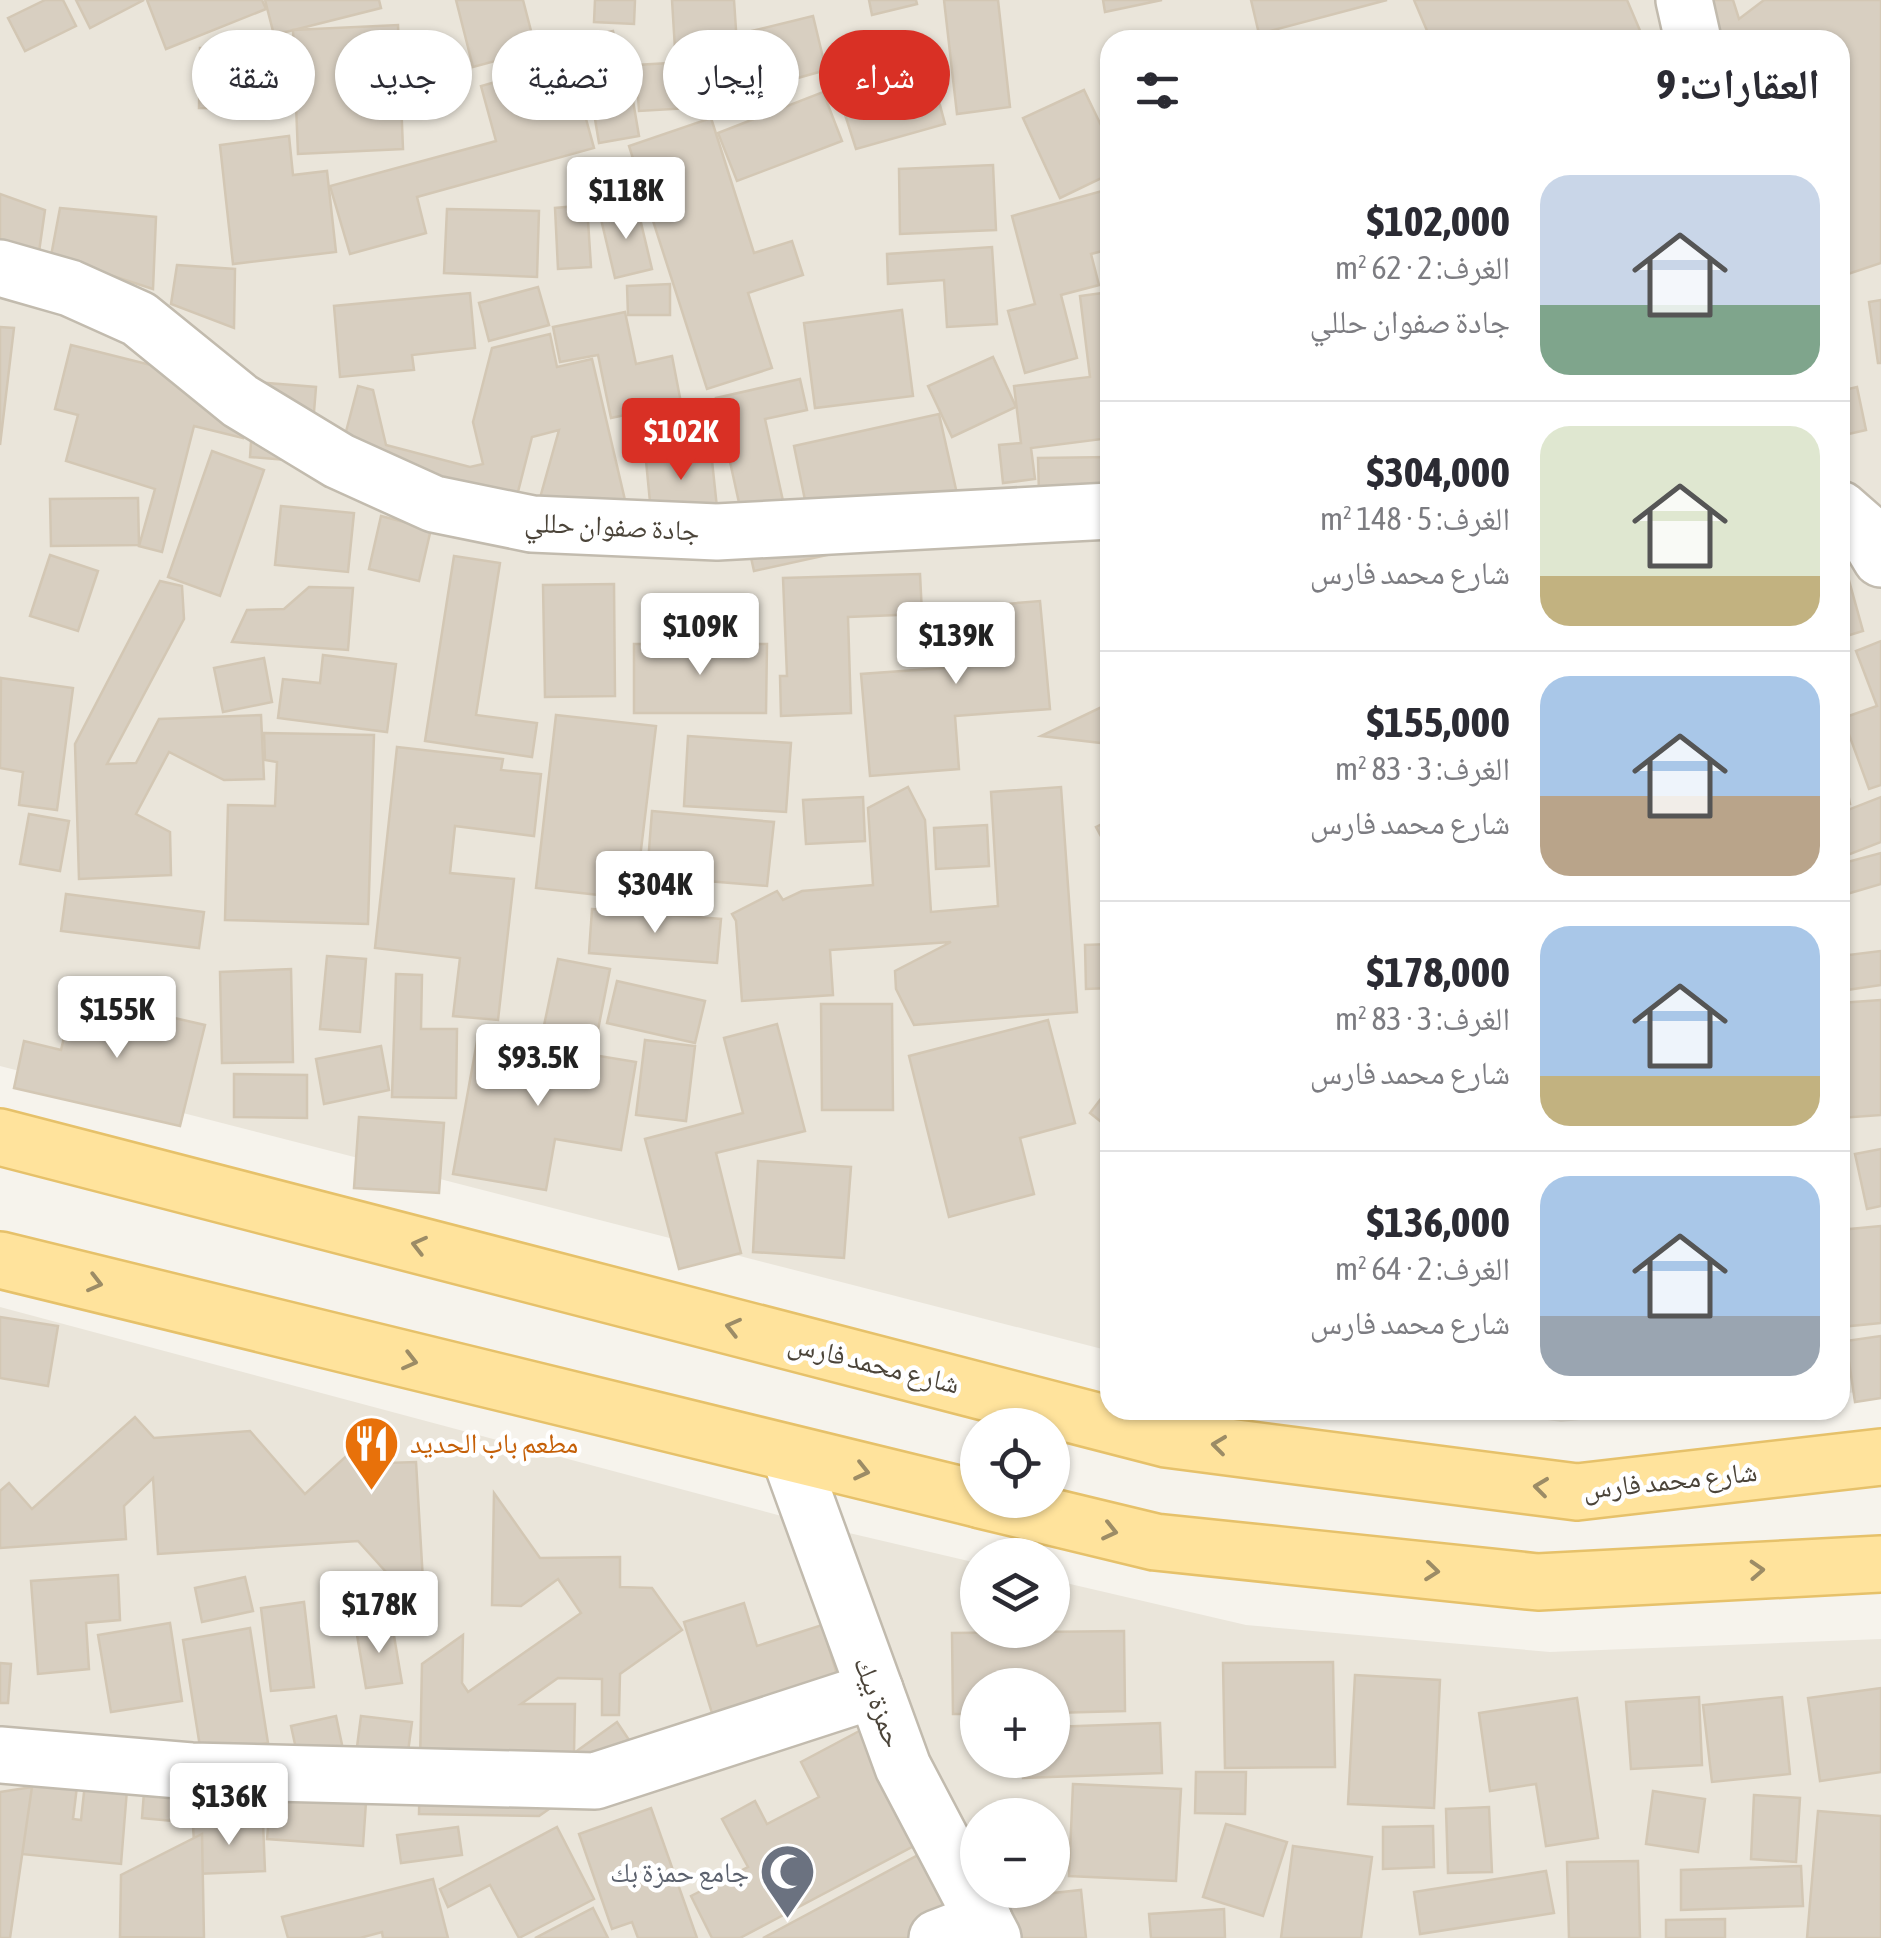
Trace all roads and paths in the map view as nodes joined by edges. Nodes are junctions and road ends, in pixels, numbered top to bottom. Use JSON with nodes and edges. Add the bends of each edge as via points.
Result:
{"nodes":[{"id":1,"x":1684,"y":0,"type":"edge"},
{"id":2,"x":1692,"y":30,"type":"edge"},
{"id":3,"x":0,"y":268,"type":"edge"},
{"id":4,"x":1100,"y":512,"type":"edge"},
{"id":5,"x":1850,"y":518,"type":"edge"},
{"id":6,"x":1881,"y":559,"type":"edge"},
{"id":7,"x":0,"y":1137,"type":"edge"},
{"id":8,"x":0,"y":1260,"type":"edge"},
{"id":9,"x":789,"y":1454,"type":"junction"},
{"id":10,"x":1881,"y":1457,"type":"edge"},
{"id":11,"x":960,"y":1495,"type":"edge"},
{"id":12,"x":1054,"y":1518,"type":"edge"},
{"id":13,"x":1881,"y":1564,"type":"edge"},
{"id":14,"x":874,"y":1690,"type":"junction"},
{"id":15,"x":0,"y":1755,"type":"edge"},
{"id":16,"x":972,"y":1932,"type":"edge"}],
"edges":[{"from":1,"to":2,"type":"street"},
{"from":3,"to":4,"type":"street","name":"جادة صفوان حللي","via":[[70,288],[138,319],[240,401],[339,461],[434,504],[532,524],[717,532]]},
{"from":5,"to":6,"type":"street"},
{"from":10,"to":7,"type":"main road","name":"شارع محمد فارس","one_way":true,"via":[[1577,1492],[1166,1438]]},
{"from":8,"to":9,"type":"main road","one_way":true},
{"from":9,"to":11,"type":"main road","one_way":true},
{"from":9,"to":14,"type":"street","name":"حمزة بيك"},
{"from":12,"to":13,"type":"main road","one_way":true,"via":[[1155,1542],[1538,1582]]},
{"from":14,"to":15,"type":"street","via":[[595,1781],[191,1771]]},
{"from":14,"to":16,"type":"street","name":"حمزة بيك"}]}
